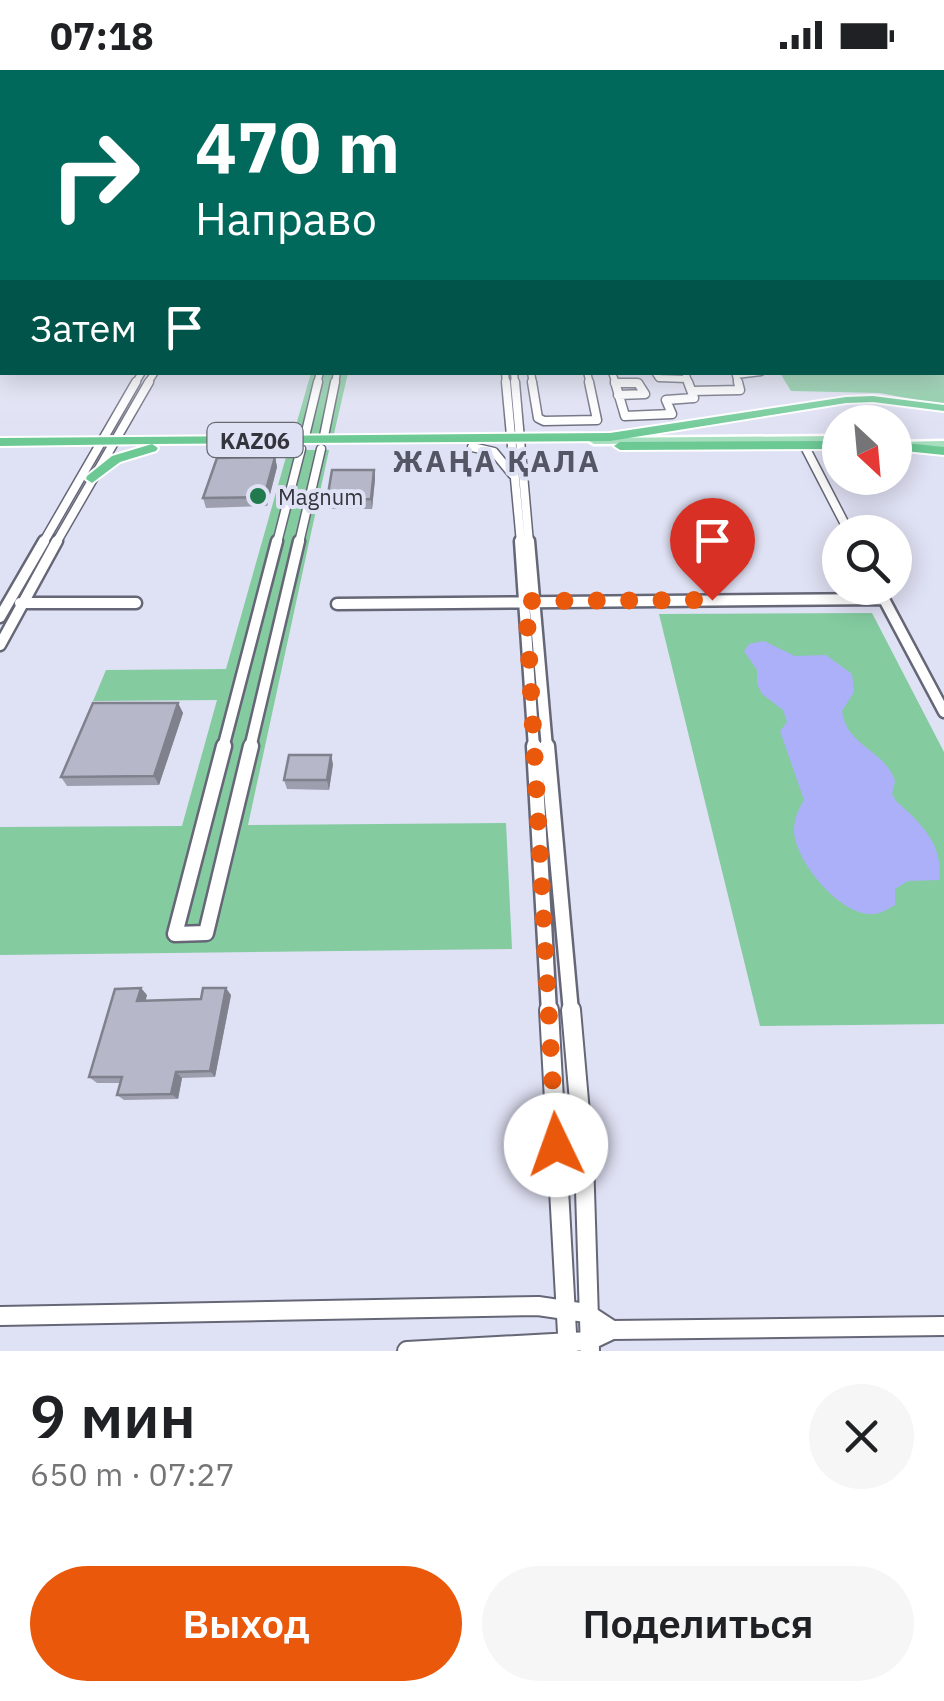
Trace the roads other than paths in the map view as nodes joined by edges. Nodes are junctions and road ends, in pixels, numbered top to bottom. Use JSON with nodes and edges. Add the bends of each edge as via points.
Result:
{"nodes":[{"id":1,"x":140,"y":375,"type":"edge"},
{"id":2,"x":153,"y":375,"type":"edge"},
{"id":3,"x":319,"y":375,"type":"edge"},
{"id":4,"x":335,"y":375,"type":"edge"},
{"id":5,"x":506,"y":375,"type":"edge"},
{"id":6,"x":514,"y":375,"type":"edge"},
{"id":7,"x":532,"y":375,"type":"edge"},
{"id":8,"x":589,"y":375,"type":"edge"},
{"id":9,"x":613,"y":375,"type":"edge"},
{"id":10,"x":658,"y":375,"type":"edge"},
{"id":11,"x":736,"y":375,"type":"edge"},
{"id":12,"x":686,"y":376,"type":"edge"},
{"id":13,"x":614,"y":383,"type":"junction"},
{"id":14,"x":692,"y":390,"type":"junction"},
{"id":15,"x":618,"y":395,"type":"junction"},
{"id":16,"x":944,"y":408,"type":"edge"},
{"id":17,"x":625,"y":416,"type":"junction"},
{"id":18,"x":598,"y":417,"type":"junction"},
{"id":19,"x":305,"y":436,"type":"dead end"},
{"id":20,"x":822,"y":442,"type":"edge"},
{"id":21,"x":518,"y":443,"type":"junction"},
{"id":22,"x":106,"y":444,"type":"junction"},
{"id":23,"x":822,"y":444,"type":"edge"},
{"id":24,"x":912,"y":444,"type":"edge"},
{"id":25,"x":0,"y":445,"type":"edge"},
{"id":26,"x":804,"y":445,"type":"junction"},
{"id":27,"x":944,"y":445,"type":"edge"},
{"id":28,"x":472,"y":447,"type":"junction"},
{"id":29,"x":152,"y":448,"type":"junction"},
{"id":30,"x":301,"y":449,"type":"dead end"},
{"id":31,"x":512,"y":474,"type":"junction"},
{"id":32,"x":92,"y":480,"type":"junction"},
{"id":33,"x":840,"y":515,"type":"edge"},
{"id":34,"x":822,"y":594,"type":"edge"},
{"id":35,"x":530,"y":601,"type":"junction"},
{"id":36,"x":136,"y":603,"type":"dead end"},
{"id":37,"x":4,"y":604,"type":"edge"},
{"id":38,"x":24,"y":604,"type":"junction"},
{"id":39,"x":337,"y":604,"type":"dead end"},
{"id":40,"x":887,"y":605,"type":"edge"},
{"id":41,"x":0,"y":617,"type":"edge"},
{"id":42,"x":0,"y":645,"type":"edge"},
{"id":43,"x":944,"y":712,"type":"edge"},
{"id":44,"x":576,"y":1311,"type":"junction"},
{"id":45,"x":0,"y":1316,"type":"edge"},
{"id":46,"x":944,"y":1326,"type":"edge"},
{"id":47,"x":612,"y":1330,"type":"junction"},
{"id":48,"x":567,"y":1346,"type":"edge"},
{"id":49,"x":589,"y":1346,"type":"edge"},
{"id":50,"x":407,"y":1351,"type":"edge"}],
"edges":[{"from":1,"to":22,"type":"street"},
{"from":2,"to":22,"type":"street"},
{"from":3,"to":19,"type":"street"},
{"from":4,"to":30,"type":"street","via":[[206,932],[175,934]]},
{"from":5,"to":21,"type":"street"},
{"from":6,"to":21,"type":"street"},
{"from":7,"to":18,"type":"street","via":[[541,420]]},
{"from":8,"to":18,"type":"street"},
{"from":9,"to":13,"type":"street"},
{"from":10,"to":12,"type":"street"},
{"from":11,"to":14,"type":"street","via":[[740,390]]},
{"from":12,"to":14,"type":"street"},
{"from":13,"to":15,"type":"street"},
{"from":13,"to":15,"type":"street","via":[[638,383],[645,394]]},
{"from":14,"to":17,"type":"street","via":[[694,398],[666,400],[670,416]]},
{"from":15,"to":17,"type":"street"},
{"from":16,"to":21,"type":"highway","number":"KАZ06","via":[[846,400],[634,434]]},
{"from":17,"to":18,"type":"street"},
{"from":20,"to":21,"type":"main road","number":"KАZ06"},
{"from":21,"to":22,"type":"highway","number":"KАZ06"},
{"from":21,"to":26,"type":"highway","number":"KАZ06"},
{"from":21,"to":28,"type":"highway","number":"KАZ06"},
{"from":21,"to":31,"type":"street"},
{"from":21,"to":35,"type":"street"},
{"from":22,"to":25,"type":"highway","number":"KАZ06"},
{"from":22,"to":29,"type":"highway","number":"KАZ06"},
{"from":22,"to":32,"type":"street"},
{"from":22,"to":37,"type":"street"},
{"from":23,"to":26,"type":"highway","number":"KАZ06"},
{"from":24,"to":27,"type":"highway"},
{"from":26,"to":33,"type":"street"},
{"from":28,"to":29,"type":"highway","number":"KАZ06"},
{"from":28,"to":31,"type":"street","via":[[494,452]]},
{"from":29,"to":32,"type":"highway","via":[[125,454]]},
{"from":31,"to":35,"type":"street"},
{"from":32,"to":38,"type":"street"},
{"from":34,"to":35,"type":"street"},
{"from":35,"to":39,"type":"street"},
{"from":35,"to":44,"type":"street"},
{"from":35,"to":44,"type":"street","via":[[584,1158]]},
{"from":36,"to":38,"type":"street"},
{"from":37,"to":38,"type":"street"},
{"from":37,"to":41,"type":"street"},
{"from":38,"to":42,"type":"street"},
{"from":40,"to":43,"type":"street"},
{"from":44,"to":45,"type":"street","via":[[538,1306]]},
{"from":44,"to":47,"type":"street"},
{"from":44,"to":48,"type":"street"},
{"from":44,"to":49,"type":"street"},
{"from":46,"to":47,"type":"street"},
{"from":47,"to":49,"type":"street"},
{"from":48,"to":49,"type":"street"},
{"from":48,"to":50,"type":"street"}]}
